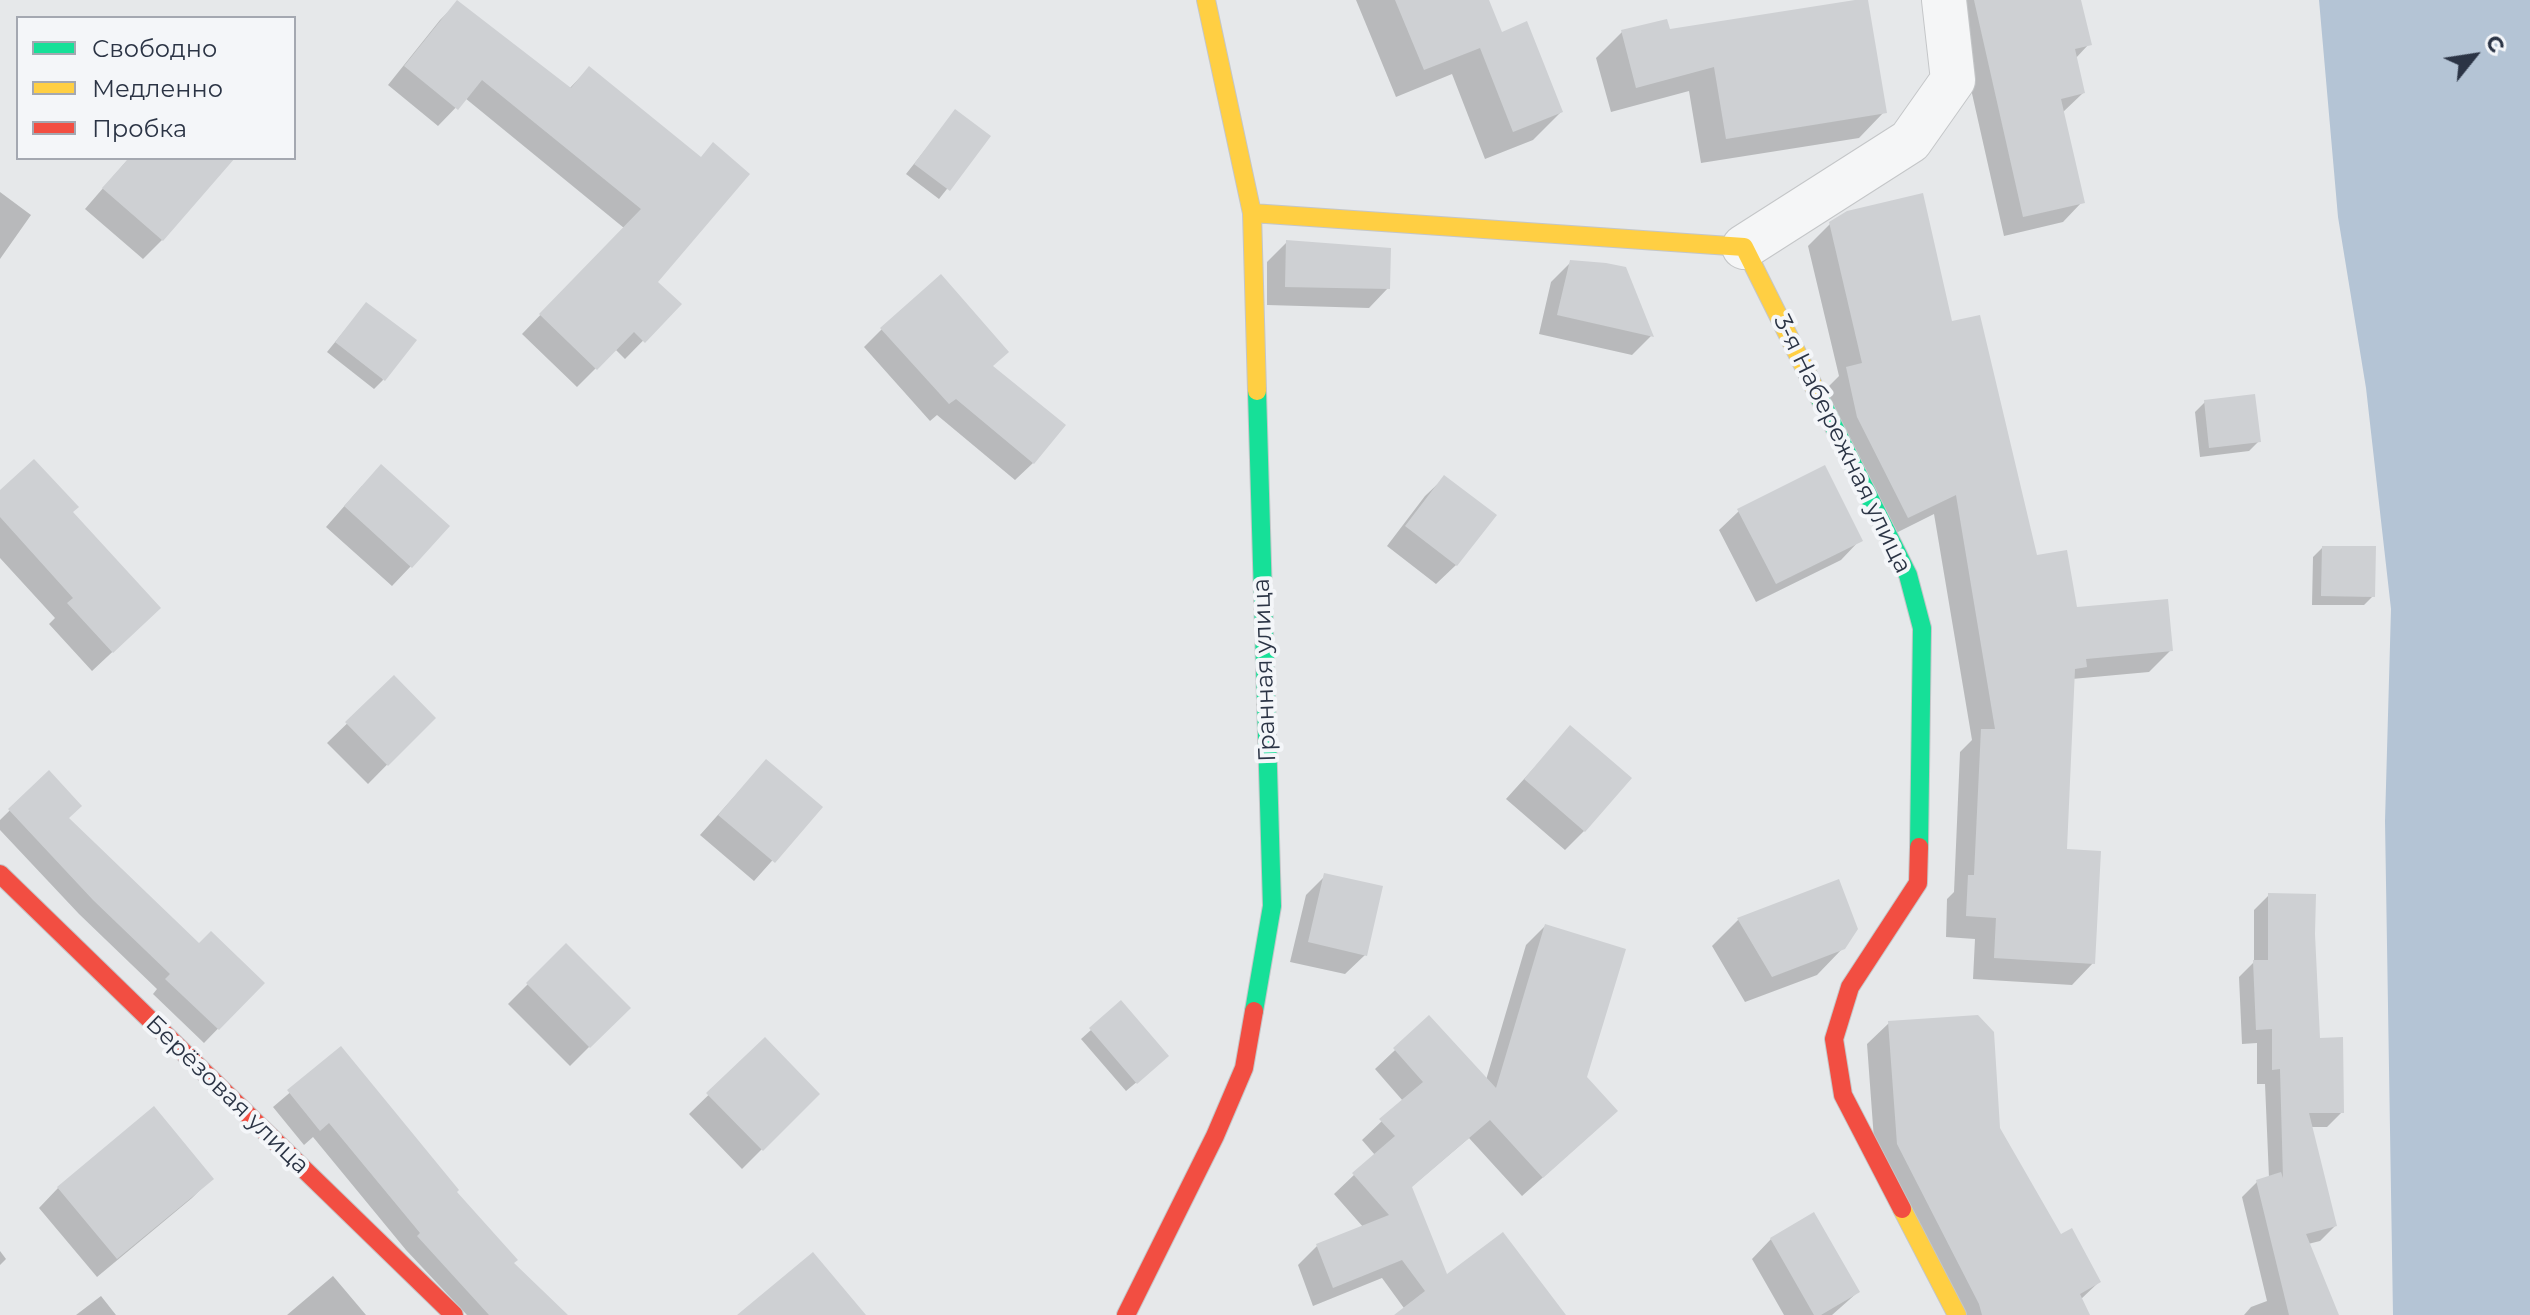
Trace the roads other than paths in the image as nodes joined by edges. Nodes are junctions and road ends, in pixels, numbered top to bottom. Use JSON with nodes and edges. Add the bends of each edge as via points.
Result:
{"nodes":[{"id":1,"x":1206,"y":0,"type":"edge"},
{"id":2,"x":1944,"y":0,"type":"edge"},
{"id":3,"x":1252,"y":213,"type":"junction"},
{"id":4,"x":1744,"y":247,"type":"junction"},
{"id":5,"x":0,"y":874,"type":"edge"},
{"id":6,"x":454,"y":1315,"type":"edge"},
{"id":7,"x":1126,"y":1315,"type":"edge"},
{"id":8,"x":1957,"y":1315,"type":"edge"}],
"edges":[{"from":1,"to":3,"type":"street","name":"Гранная улица"},
{"from":2,"to":4,"type":"street","via":[[1953,80],[1910,141]]},
{"from":3,"to":4,"type":"street"},
{"from":3,"to":7,"type":"street","name":"Гранная улица","via":[[1272,906],[1244,1068]]},
{"from":4,"to":8,"type":"street","name":"3-я Набережная улица","via":[[1908,575],[1922,628],[1918,883],[1850,987],[1834,1039],[1843,1095]]},
{"from":5,"to":6,"type":"street","name":"Берёзовая улица"}]}
